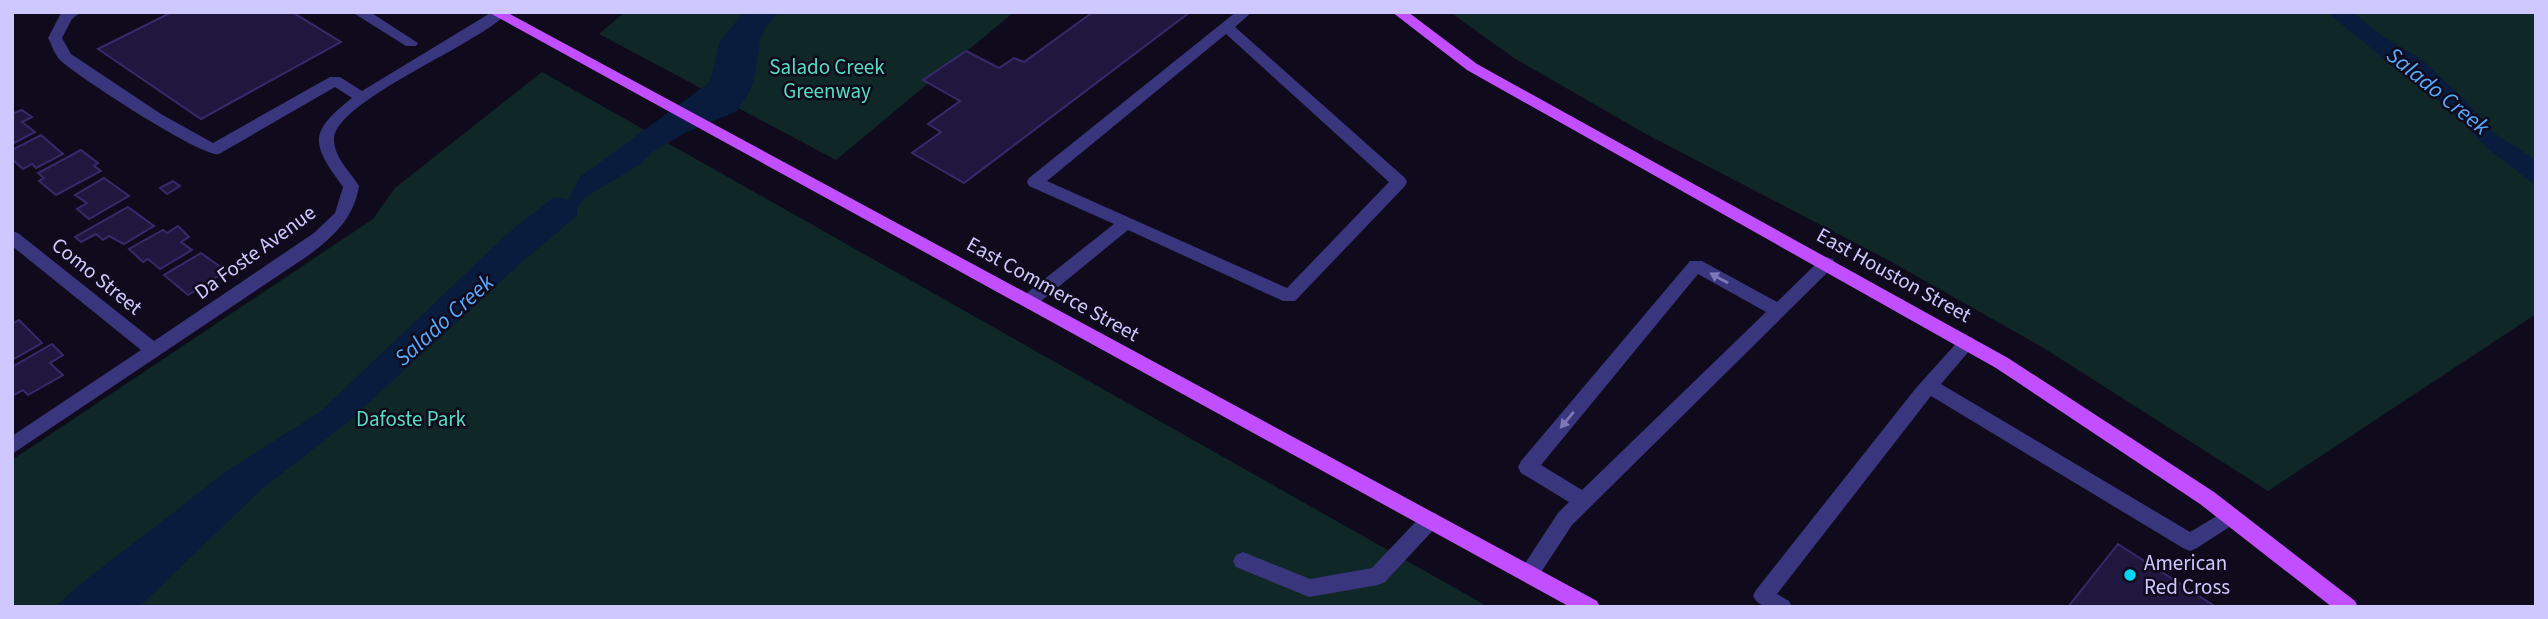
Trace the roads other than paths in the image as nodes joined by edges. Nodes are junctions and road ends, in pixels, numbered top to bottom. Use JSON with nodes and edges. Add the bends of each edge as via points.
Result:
{"nodes":[{"id":1,"x":74,"y":12,"type":"edge"},
{"id":2,"x":359,"y":12,"type":"edge"},
{"id":3,"x":1245,"y":12,"type":"edge"},
{"id":4,"x":1399,"y":12,"type":"edge"},
{"id":5,"x":497,"y":13,"type":"edge"},
{"id":6,"x":1227,"y":27,"type":"junction"},
{"id":7,"x":411,"y":43,"type":"dead end"},
{"id":8,"x":363,"y":98,"type":"junction"},
{"id":9,"x":1125,"y":223,"type":"junction"},
{"id":10,"x":12,"y":237,"type":"edge"},
{"id":11,"x":1827,"y":263,"type":"junction"},
{"id":12,"x":1028,"y":301,"type":"junction"},
{"id":13,"x":1779,"y":311,"type":"junction"},
{"id":14,"x":1967,"y":343,"type":"junction"},
{"id":15,"x":154,"y":351,"type":"junction"},
{"id":16,"x":1929,"y":386,"type":"junction"},
{"id":17,"x":12,"y":446,"type":"edge"},
{"id":18,"x":1584,"y":501,"type":"junction"},
{"id":19,"x":2230,"y":516,"type":"junction"},
{"id":20,"x":1430,"y":520,"type":"junction"},
{"id":21,"x":1243,"y":561,"type":"dead end"},
{"id":22,"x":1529,"y":574,"type":"junction"},
{"id":23,"x":1590,"y":607,"type":"edge"},
{"id":24,"x":1782,"y":607,"type":"edge"},
{"id":25,"x":2348,"y":607,"type":"edge"}],
"edges":[{"from":1,"to":8,"type":"street","via":[[66,16],[55,38],[65,57],[213,150],[335,80]]},
{"from":2,"to":7,"type":"street"},
{"from":3,"to":6,"type":"street"},
{"from":4,"to":11,"type":"main road","name":"East Houston Street","via":[[1472,67]]},
{"from":5,"to":8,"type":"street","name":"Da Foste Avenue"},
{"from":5,"to":12,"type":"main road","name":"East Commerce Street"},
{"from":6,"to":9,"type":"street","via":[[1035,182]]},
{"from":6,"to":9,"type":"street","via":[[1399,182],[1289,296]]},
{"from":8,"to":15,"type":"street","name":"Da Foste Avenue","via":[[334,120],[326,137],[328,155],[351,186],[350,203],[341,216],[303,251]]},
{"from":9,"to":12,"type":"street"},
{"from":10,"to":15,"type":"street","name":"Como Street"},
{"from":11,"to":13,"type":"street"},
{"from":11,"to":14,"type":"main road","name":"East Houston Street"},
{"from":12,"to":20,"type":"main road","name":"East Commerce Street"},
{"from":13,"to":18,"type":"street"},
{"from":13,"to":18,"type":"street","one_way":true,"via":[[1696,265],[1528,467]]},
{"from":14,"to":16,"type":"street"},
{"from":14,"to":19,"type":"main road","name":"East Houston Street"},
{"from":15,"to":17,"type":"street","name":"Da Foste Avenue"},
{"from":16,"to":19,"type":"street","via":[[2190,542]]},
{"from":16,"to":24,"type":"street","via":[[1763,596]]},
{"from":18,"to":22,"type":"street","via":[[1565,519]]},
{"from":19,"to":25,"type":"main road","name":"East Houston Street"},
{"from":20,"to":21,"type":"street","via":[[1378,576],[1309,588]]},
{"from":20,"to":22,"type":"main road","name":"East Commerce Street"},
{"from":22,"to":23,"type":"main road","name":"East Commerce Street"}]}
